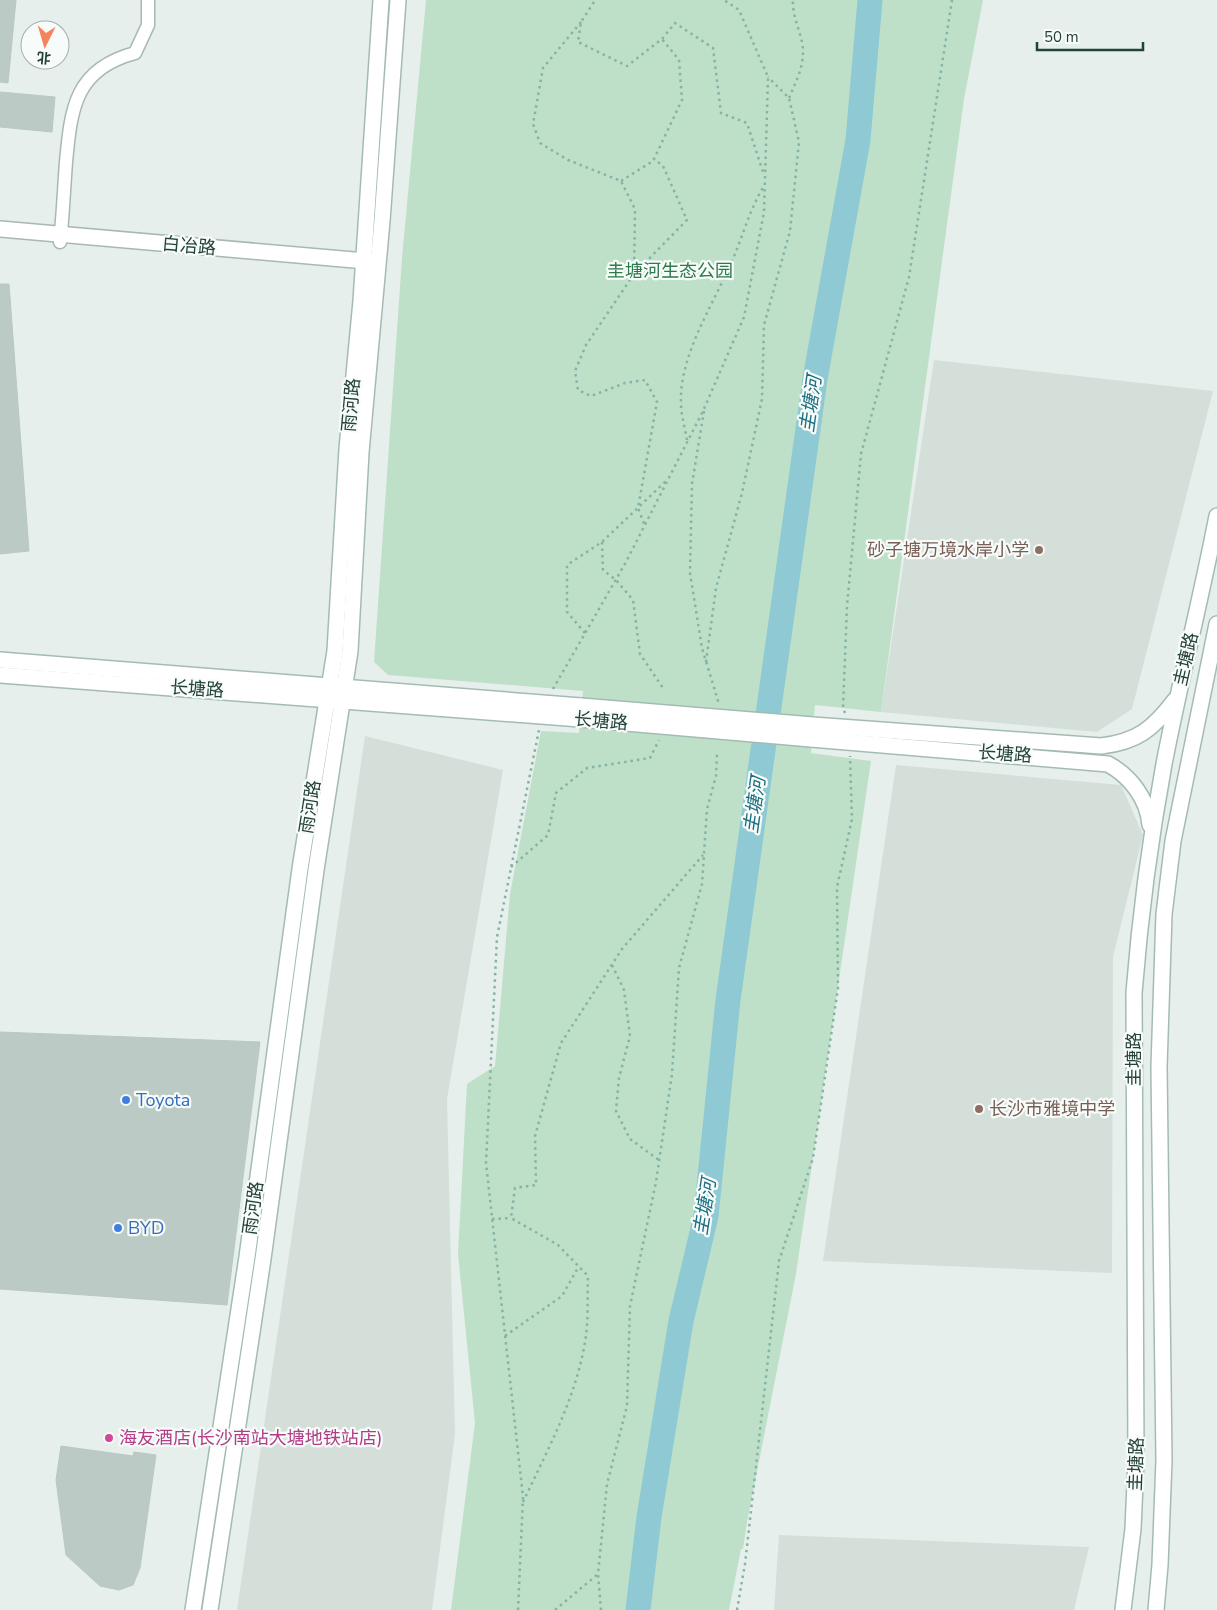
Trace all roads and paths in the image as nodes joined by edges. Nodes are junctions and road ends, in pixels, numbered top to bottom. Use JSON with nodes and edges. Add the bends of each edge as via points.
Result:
{"nodes":[{"id":1,"x":148,"y":0,"type":"edge"},
{"id":2,"x":381,"y":0,"type":"edge"},
{"id":3,"x":398,"y":0,"type":"edge"},
{"id":4,"x":724,"y":0,"type":"edge"},
{"id":5,"x":793,"y":0,"type":"edge"},
{"id":6,"x":952,"y":0,"type":"edge"},
{"id":7,"x":594,"y":1,"type":"edge"},
{"id":8,"x":581,"y":22,"type":"junction"},
{"id":9,"x":662,"y":39,"type":"junction"},
{"id":10,"x":768,"y":77,"type":"junction"},
{"id":11,"x":789,"y":98,"type":"junction"},
{"id":12,"x":654,"y":159,"type":"junction"},
{"id":13,"x":765,"y":176,"type":"junction"},
{"id":14,"x":621,"y":181,"type":"junction"},
{"id":15,"x":765,"y":184,"type":"junction"},
{"id":16,"x":0,"y":229,"type":"edge"},
{"id":17,"x":0,"y":237,"type":"edge"},
{"id":18,"x":61,"y":238,"type":"junction"},
{"id":19,"x":371,"y":265,"type":"junction"},
{"id":20,"x":634,"y":274,"type":"junction"},
{"id":21,"x":705,"y":407,"type":"junction"},
{"id":22,"x":688,"y":442,"type":"junction"},
{"id":23,"x":669,"y":478,"type":"junction"},
{"id":24,"x":638,"y":508,"type":"junction"},
{"id":25,"x":1217,"y":516,"type":"edge"},
{"id":26,"x":645,"y":526,"type":"junction"},
{"id":27,"x":602,"y":542,"type":"junction"},
{"id":28,"x":616,"y":580,"type":"junction"},
{"id":29,"x":1217,"y":624,"type":"edge"},
{"id":30,"x":585,"y":633,"type":"junction"},
{"id":31,"x":0,"y":660,"type":"edge"},
{"id":32,"x":706,"y":662,"type":"junction"},
{"id":33,"x":0,"y":675,"type":"edge"},
{"id":34,"x":663,"y":688,"type":"dead end"},
{"id":35,"x":336,"y":693,"type":"junction"},
{"id":36,"x":1177,"y":697,"type":"junction"},
{"id":37,"x":719,"y":706,"type":"dead end"},
{"id":38,"x":543,"y":710,"type":"junction"},
{"id":39,"x":661,"y":734,"type":"dead end"},
{"id":40,"x":850,"y":735,"type":"junction"},
{"id":41,"x":717,"y":753,"type":"dead end"},
{"id":42,"x":1151,"y":841,"type":"junction"},
{"id":43,"x":704,"y":854,"type":"junction"},
{"id":44,"x":511,"y":867,"type":"junction"},
{"id":45,"x":612,"y":965,"type":"junction"},
{"id":46,"x":659,"y":1160,"type":"junction"},
{"id":47,"x":511,"y":1218,"type":"junction"},
{"id":48,"x":492,"y":1219,"type":"junction"},
{"id":49,"x":579,"y":1266,"type":"junction"},
{"id":50,"x":505,"y":1336,"type":"junction"},
{"id":51,"x":522,"y":1504,"type":"junction"},
{"id":52,"x":598,"y":1574,"type":"junction"},
{"id":53,"x":193,"y":1610,"type":"edge"},
{"id":54,"x":210,"y":1610,"type":"edge"},
{"id":55,"x":518,"y":1610,"type":"edge"},
{"id":56,"x":555,"y":1610,"type":"edge"},
{"id":57,"x":601,"y":1610,"type":"edge"},
{"id":58,"x":737,"y":1610,"type":"edge"},
{"id":59,"x":1123,"y":1610,"type":"edge"},
{"id":60,"x":1156,"y":1610,"type":"edge"}],
"edges":[{"from":1,"to":18,"type":"street","via":[[148,25],[135,53],[103,67],[86,83],[75,102],[70,122]]},
{"from":2,"to":19,"type":"main road","name":"雨河路"},
{"from":3,"to":19,"type":"main road","name":"雨河路"},
{"from":4,"to":10,"type":"path","via":[[739,10]]},
{"from":5,"to":11,"type":"path","via":[[802,44],[802,68]]},
{"from":6,"to":40,"type":"path","via":[[909,277],[861,454],[846,616],[843,708]]},
{"from":7,"to":8,"type":"path"},
{"from":8,"to":9,"type":"path","via":[[578,42],[627,66]]},
{"from":8,"to":14,"type":"path","via":[[543,68],[533,124],[540,143],[568,160]]},
{"from":9,"to":12,"type":"path","via":[[679,60],[682,100]]},
{"from":9,"to":13,"type":"path","via":[[675,23],[713,48],[721,113],[747,123]]},
{"from":10,"to":11,"type":"path"},
{"from":10,"to":13,"type":"path"},
{"from":11,"to":32,"type":"path","via":[[799,142],[790,231],[764,325],[762,399],[742,493],[716,588]]},
{"from":12,"to":14,"type":"path"},
{"from":12,"to":20,"type":"path","via":[[663,166],[687,220]]},
{"from":13,"to":15,"type":"path"},
{"from":14,"to":20,"type":"path","via":[[635,209]]},
{"from":15,"to":21,"type":"path","via":[[764,212],[744,317]]},
{"from":15,"to":22,"type":"path","via":[[752,205],[732,262],[687,364],[681,402]]},
{"from":16,"to":18,"type":"main road","name":"白冶路"},
{"from":17,"to":18,"type":"main road","name":"白冶路"},
{"from":18,"to":19,"type":"main road","name":"白冶路"},
{"from":19,"to":35,"type":"main road","name":"雨河路","via":[[350,651]]},
{"from":20,"to":24,"type":"path","via":[[586,345],[575,371],[578,390],[590,396],[625,383],[644,380],[657,402]]},
{"from":21,"to":22,"type":"path"},
{"from":21,"to":32,"type":"path","via":[[692,484],[690,573]]},
{"from":22,"to":23,"type":"path"},
{"from":23,"to":24,"type":"path"},
{"from":23,"to":26,"type":"path"},
{"from":24,"to":26,"type":"path"},
{"from":24,"to":27,"type":"path"},
{"from":25,"to":36,"type":"main road","name":"圭塘路"},
{"from":26,"to":28,"type":"path"},
{"from":27,"to":28,"type":"path","via":[[603,570]]},
{"from":27,"to":30,"type":"path","via":[[567,565],[567,612]]},
{"from":28,"to":30,"type":"path"},
{"from":28,"to":34,"type":"path","via":[[633,600],[640,654]]},
{"from":29,"to":60,"type":"main road","name":"圭塘路","via":[[1173,841],[1164,914],[1159,1067],[1164,1460]]},
{"from":30,"to":38,"type":"path"},
{"from":31,"to":35,"type":"main road","name":"长塘路"},
{"from":32,"to":37,"type":"path"},
{"from":33,"to":35,"type":"main road","name":"长塘路"},
{"from":35,"to":38,"type":"main road","name":"长塘路"},
{"from":35,"to":53,"type":"main road","name":"雨河路","via":[[300,869],[247,1257]]},
{"from":35,"to":54,"type":"main road","name":"雨河路","via":[[316,870],[264,1249]]},
{"from":36,"to":40,"type":"main road","name":"长塘路","via":[[1158,722],[1144,733],[1120,744],[1101,746]]},
{"from":36,"to":42,"type":"main road","name":"圭塘路"},
{"from":38,"to":40,"type":"main road","name":"长塘路","bridge":true},
{"from":38,"to":44,"type":"path"},
{"from":39,"to":44,"type":"path","via":[[650,758],[588,768],[556,793],[548,835]]},
{"from":40,"to":42,"type":"main road","name":"长塘路","via":[[1108,764],[1124,772],[1140,794],[1150,818]]},
{"from":40,"to":58,"type":"path","via":[[852,819],[837,887],[838,988],[813,1158],[780,1261]]},
{"from":41,"to":43,"type":"path","via":[[716,776],[707,809]]},
{"from":42,"to":59,"type":"main road","name":"圭塘路","via":[[1134,993],[1136,1461],[1133,1529]]},
{"from":43,"to":45,"type":"path","via":[[622,949]]},
{"from":43,"to":46,"type":"path","via":[[702,884],[679,968],[672,1074]]},
{"from":44,"to":48,"type":"path","via":[[497,937],[486,1163]]},
{"from":45,"to":46,"type":"path","via":[[624,990],[630,1036],[619,1078],[616,1111],[630,1139]]},
{"from":45,"to":47,"type":"path","via":[[561,1043],[535,1136],[536,1185],[515,1188]]},
{"from":46,"to":52,"type":"path","via":[[630,1306],[627,1406],[607,1484]]},
{"from":47,"to":48,"type":"path"},
{"from":47,"to":49,"type":"path","via":[[558,1245]]},
{"from":48,"to":50,"type":"path"},
{"from":49,"to":50,"type":"path","via":[[562,1296]]},
{"from":49,"to":51,"type":"path","via":[[588,1276],[585,1341],[567,1405]]},
{"from":50,"to":51,"type":"path"},
{"from":51,"to":55,"type":"path"},
{"from":52,"to":56,"type":"path"},
{"from":52,"to":57,"type":"path"}]}
